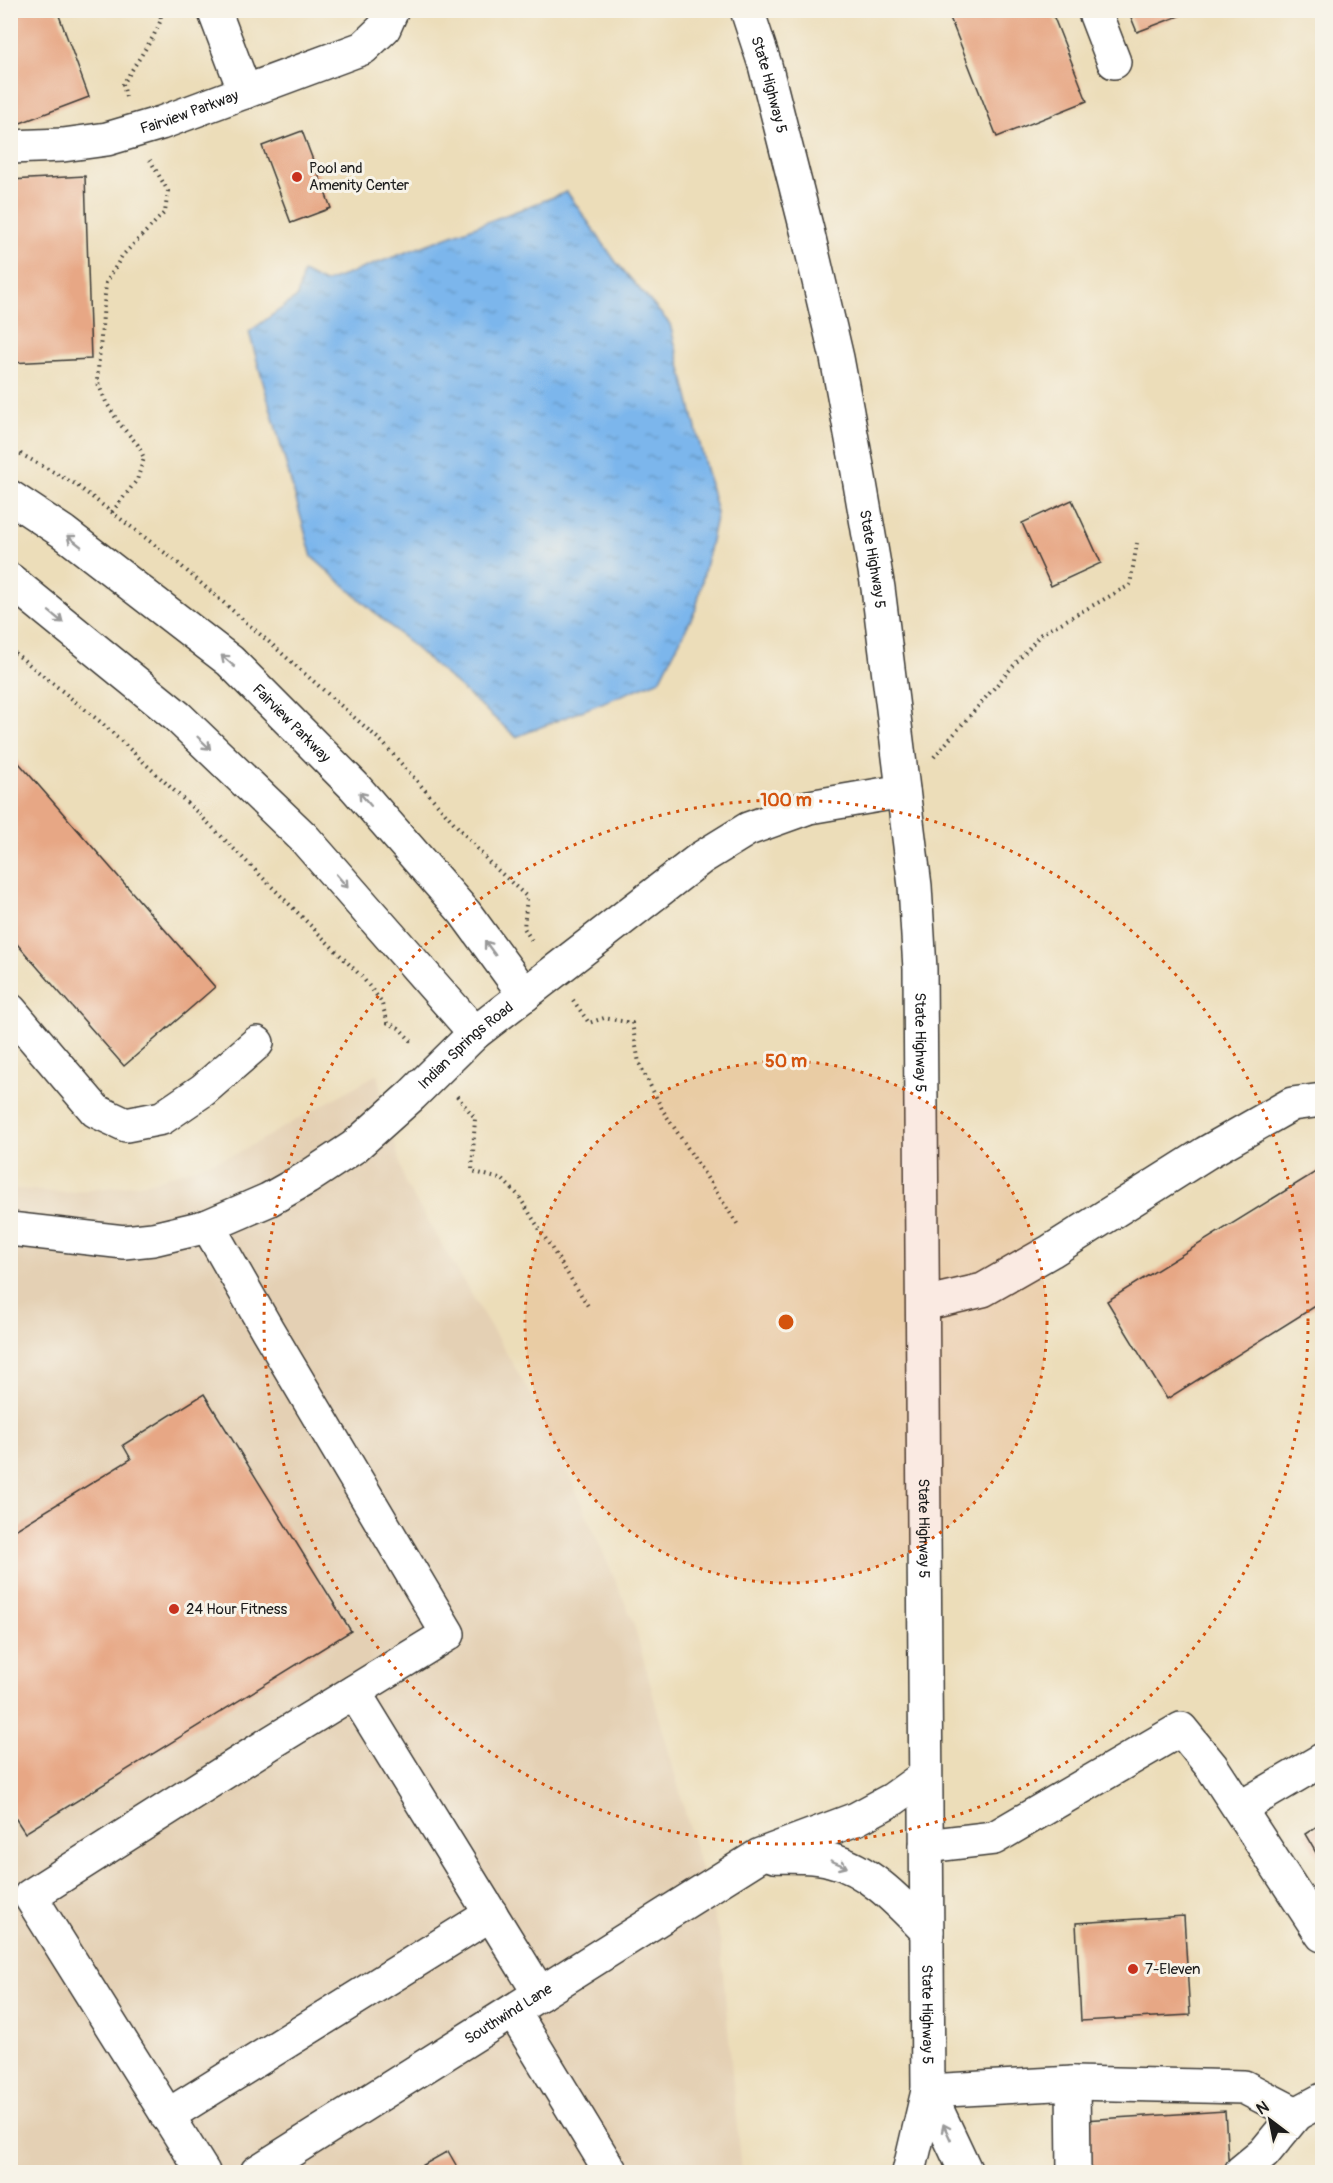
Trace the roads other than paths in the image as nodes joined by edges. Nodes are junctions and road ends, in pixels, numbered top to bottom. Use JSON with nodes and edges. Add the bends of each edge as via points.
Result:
{"nodes":[{"id":1,"x":214,"y":10,"type":"edge"},
{"id":2,"x":392,"y":10,"type":"edge"},
{"id":3,"x":747,"y":10,"type":"edge"},
{"id":4,"x":1094,"y":10,"type":"edge"},
{"id":5,"x":1114,"y":62,"type":"dead end"},
{"id":6,"x":244,"y":92,"type":"junction"},
{"id":7,"x":10,"y":147,"type":"edge"},
{"id":8,"x":10,"y":496,"type":"edge"},
{"id":9,"x":10,"y":580,"type":"edge"},
{"id":10,"x":903,"y":791,"type":"junction"},
{"id":11,"x":525,"y":995,"type":"junction"},
{"id":12,"x":10,"y":1010,"type":"edge"},
{"id":13,"x":475,"y":1033,"type":"junction"},
{"id":14,"x":257,"y":1043,"type":"dead end"},
{"id":15,"x":1322,"y":1099,"type":"edge"},
{"id":16,"x":208,"y":1226,"type":"junction"},
{"id":17,"x":10,"y":1229,"type":"edge"},
{"id":18,"x":923,"y":1304,"type":"junction"},
{"id":19,"x":354,"y":1692,"type":"junction"},
{"id":20,"x":1323,"y":1760,"type":"edge"},
{"id":21,"x":925,"y":1776,"type":"junction"},
{"id":22,"x":1240,"y":1808,"type":"junction"},
{"id":23,"x":926,"y":1846,"type":"junction"},
{"id":24,"x":760,"y":1855,"type":"junction"},
{"id":25,"x":491,"y":1914,"type":"junction"},
{"id":26,"x":927,"y":1931,"type":"junction"},
{"id":27,"x":1323,"y":1935,"type":"edge"},
{"id":28,"x":540,"y":1994,"type":"junction"},
{"id":29,"x":513,"y":2012,"type":"junction"},
{"id":30,"x":1073,"y":2083,"type":"junction"},
{"id":31,"x":928,"y":2091,"type":"junction"},
{"id":32,"x":1309,"y":2107,"type":"edge"},
{"id":33,"x":167,"y":2116,"type":"junction"},
{"id":34,"x":203,"y":2172,"type":"edge"},
{"id":35,"x":257,"y":2172,"type":"edge"},
{"id":36,"x":611,"y":2172,"type":"edge"},
{"id":37,"x":909,"y":2172,"type":"edge"},
{"id":38,"x":966,"y":2172,"type":"edge"},
{"id":39,"x":1074,"y":2172,"type":"edge"},
{"id":40,"x":1241,"y":2172,"type":"edge"}],
"edges":[{"from":1,"to":6,"type":"street"},
{"from":2,"to":6,"type":"street","name":"Fairview Parkway","via":[[384,28],[363,48]]},
{"from":3,"to":10,"type":"street","name":"State Highway 5","via":[[765,65],[837,358],[878,588]]},
{"from":4,"to":5,"type":"street"},
{"from":6,"to":7,"type":"street","name":"Fairview Parkway","via":[[107,139]]},
{"from":11,"to":8,"type":"street","name":"Fairview Parkway","one_way":true,"via":[[465,913],[354,786],[230,661],[63,532]]},
{"from":9,"to":13,"type":"street","one_way":true,"via":[[178,717],[304,838]]},
{"from":10,"to":11,"type":"street","name":"Indian Springs Road","via":[[809,807],[748,829],[674,877]]},
{"from":10,"to":18,"type":"street","name":"State Highway 5","via":[[920,969]]},
{"from":11,"to":13,"type":"street","name":"Indian Springs Road"},
{"from":12,"to":14,"type":"street","via":[[96,1111],[126,1125],[162,1118],[203,1090]]},
{"from":13,"to":16,"type":"street","name":"Indian Springs Road","via":[[354,1147],[268,1200]]},
{"from":15,"to":18,"type":"street","via":[[1292,1104],[983,1290]]},
{"from":16,"to":17,"type":"street","name":"Indian Springs Road","via":[[124,1242]]},
{"from":16,"to":19,"type":"street","via":[[448,1634]]},
{"from":18,"to":21,"type":"street","name":"State Highway 5"},
{"from":19,"to":25,"type":"street"},
{"from":19,"to":33,"type":"street","via":[[30,1896]]},
{"from":20,"to":22,"type":"street"},
{"from":21,"to":23,"type":"street","name":"State Highway 5"},
{"from":21,"to":24,"type":"street","name":"Southwind Lane","via":[[856,1819]]},
{"from":22,"to":23,"type":"street","via":[[1181,1728],[994,1838]]},
{"from":22,"to":27,"type":"street"},
{"from":23,"to":26,"type":"street","name":"State Highway 5"},
{"from":24,"to":26,"type":"street","one_way":true,"via":[[830,1860],[862,1873],[896,1899]]},
{"from":24,"to":28,"type":"street","name":"Southwind Lane"},
{"from":25,"to":28,"type":"street"},
{"from":25,"to":33,"type":"street"},
{"from":26,"to":31,"type":"street","name":"State Highway 5"},
{"from":28,"to":29,"type":"street","name":"Southwind Lane"},
{"from":29,"to":35,"type":"street","name":"Southwind Lane"},
{"from":29,"to":36,"type":"street"},
{"from":30,"to":31,"type":"street"},
{"from":30,"to":32,"type":"street","via":[[1244,2087]]},
{"from":30,"to":39,"type":"street"},
{"from":31,"to":37,"type":"street","name":"State Highway 5"},
{"from":38,"to":31,"type":"street","name":"State Highway 5","one_way":true},
{"from":32,"to":40,"type":"street"},
{"from":33,"to":34,"type":"street"}]}
